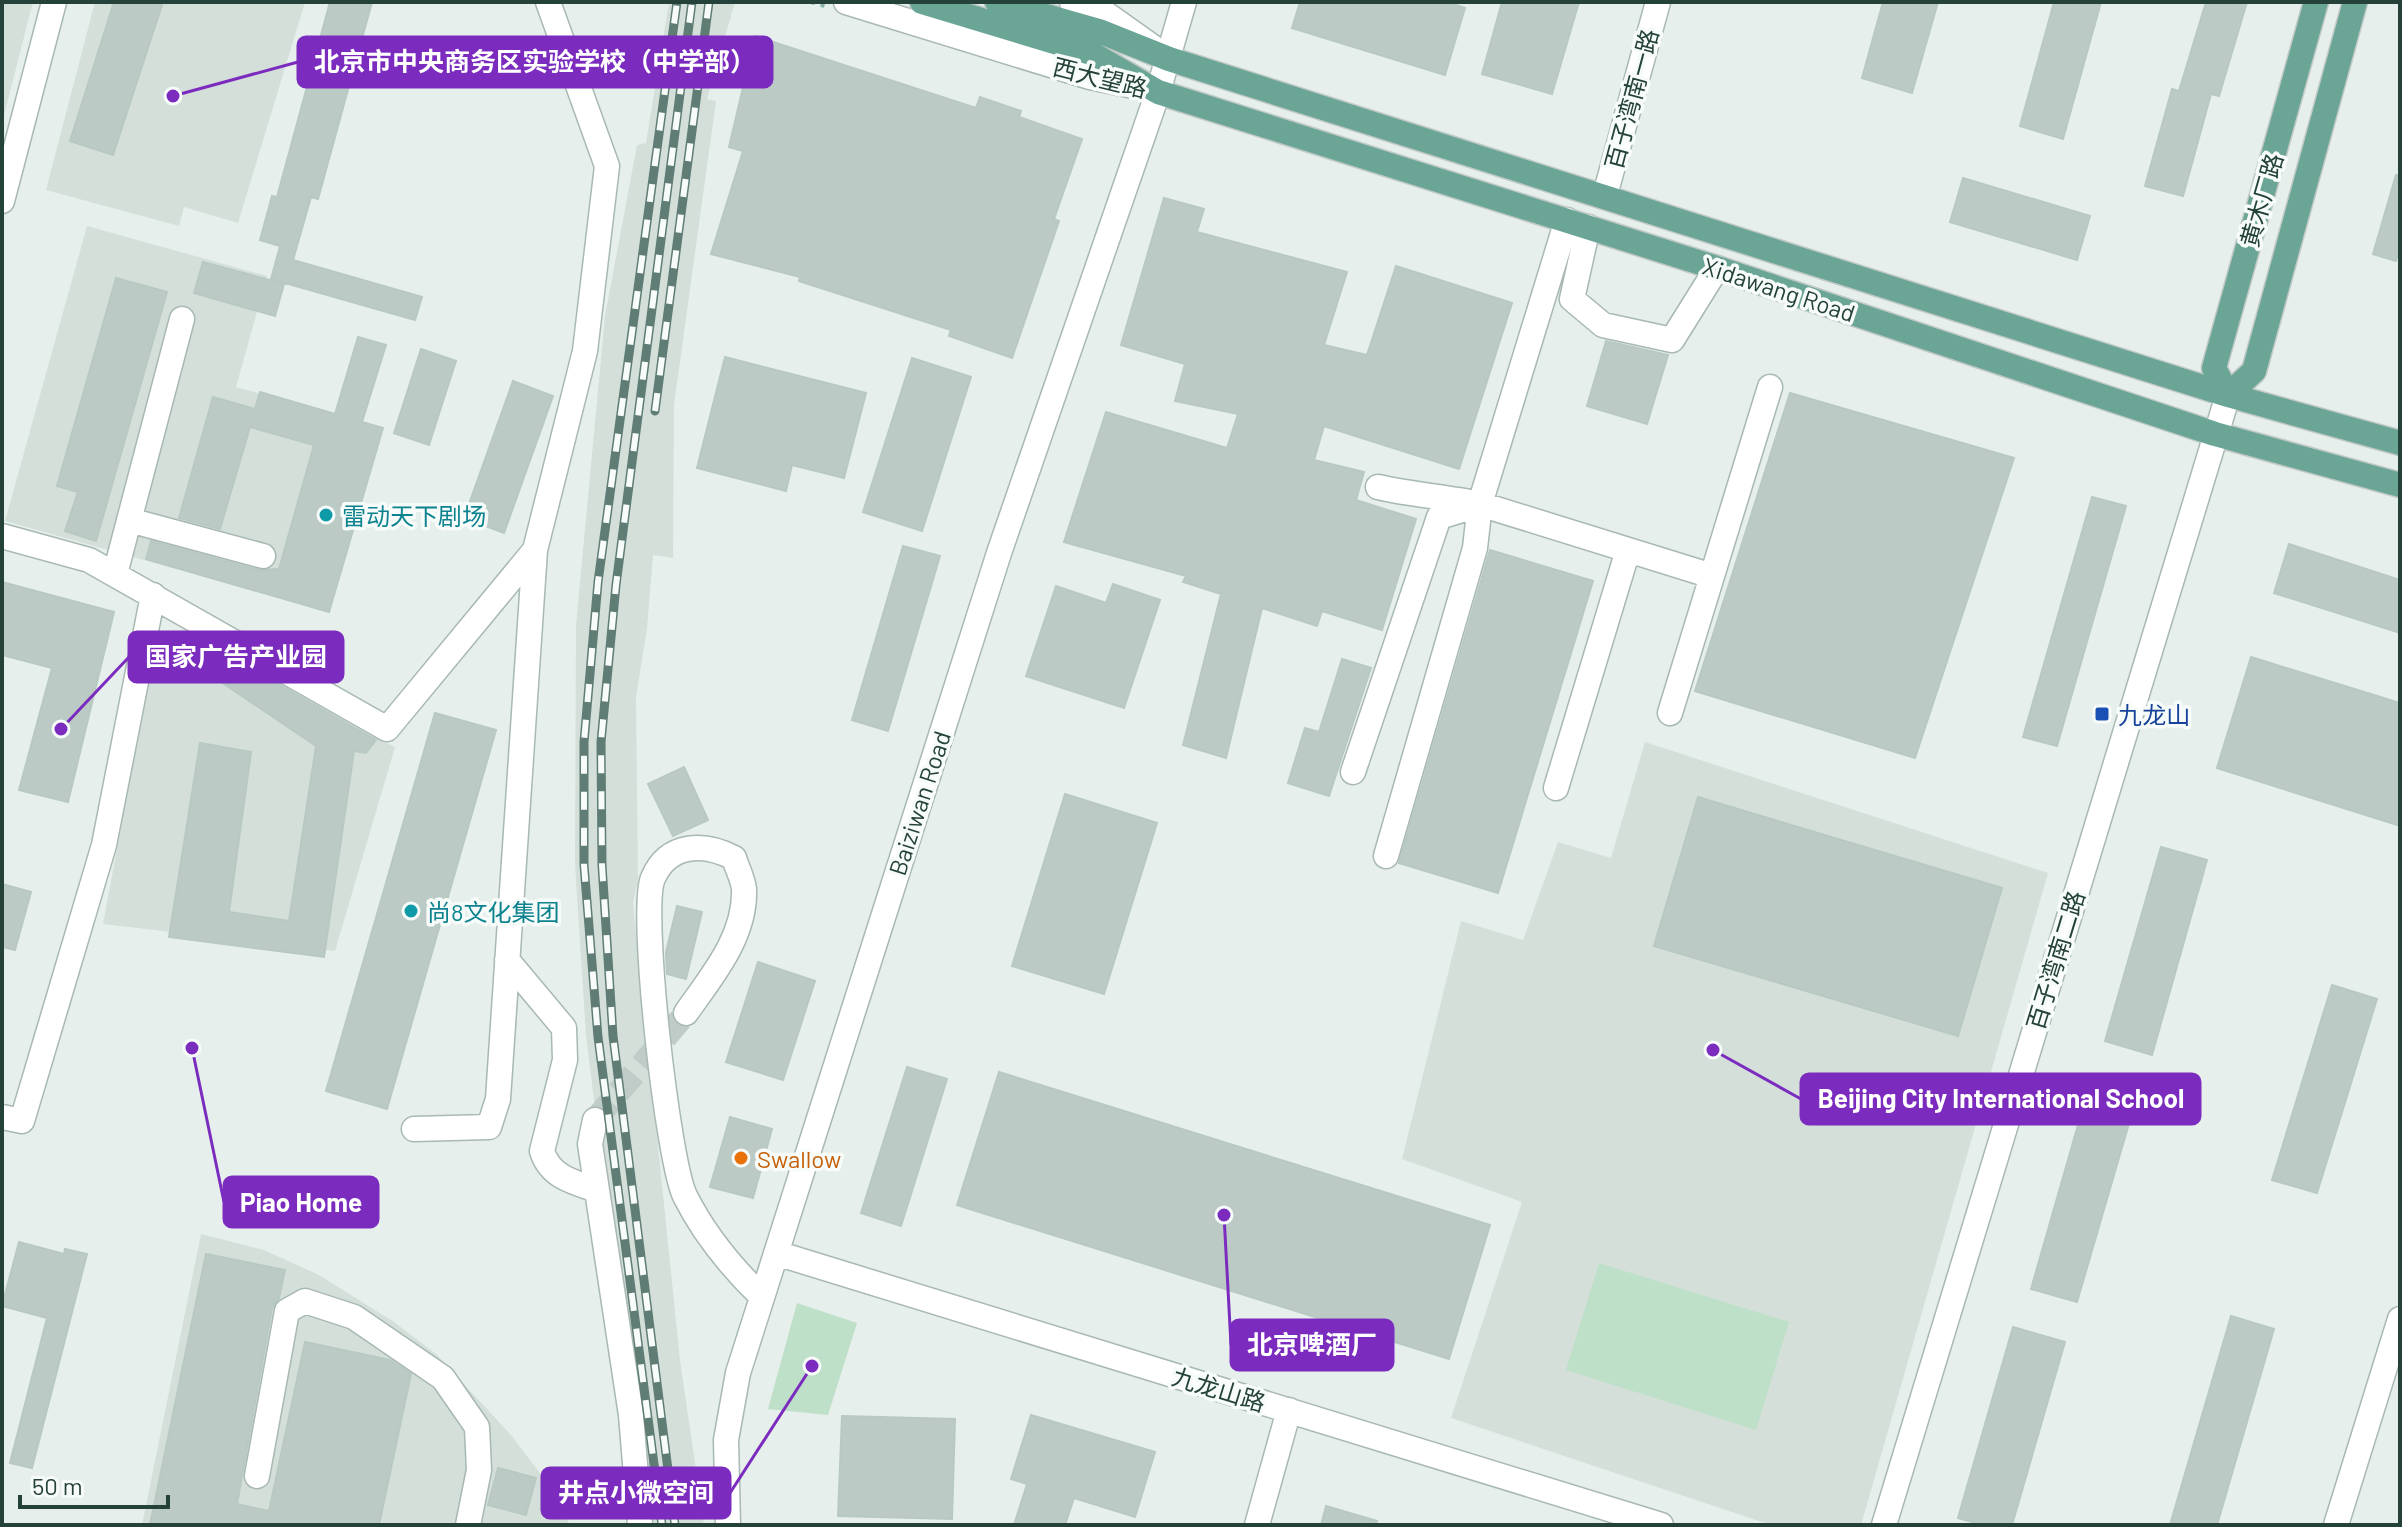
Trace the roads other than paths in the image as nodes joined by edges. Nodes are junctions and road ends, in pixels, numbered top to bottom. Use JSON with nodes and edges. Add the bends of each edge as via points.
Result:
{"nodes":[{"id":1,"x":54,"y":2,"type":"edge"},
{"id":2,"x":548,"y":2,"type":"edge"},
{"id":3,"x":846,"y":2,"type":"edge"},
{"id":4,"x":922,"y":2,"type":"edge"},
{"id":5,"x":997,"y":2,"type":"edge"},
{"id":6,"x":1072,"y":2,"type":"edge"},
{"id":7,"x":1184,"y":2,"type":"edge"},
{"id":8,"x":1658,"y":2,"type":"edge"},
{"id":9,"x":2316,"y":2,"type":"edge"},
{"id":10,"x":2355,"y":2,"type":"edge"},
{"id":11,"x":1169,"y":59,"type":"junction"},
{"id":12,"x":1158,"y":92,"type":"junction"},
{"id":13,"x":1605,"y":195,"type":"junction"},
{"id":14,"x":2,"y":201,"type":"edge"},
{"id":15,"x":1578,"y":224,"type":"junction"},
{"id":16,"x":1717,"y":268,"type":"junction"},
{"id":17,"x":182,"y":319,"type":"dead end"},
{"id":18,"x":1770,"y":387,"type":"dead end"},
{"id":19,"x":2228,"y":395,"type":"junction"},
{"id":20,"x":2215,"y":434,"type":"junction"},
{"id":21,"x":2400,"y":443,"type":"edge"},
{"id":22,"x":2400,"y":485,"type":"edge"},
{"id":23,"x":1378,"y":487,"type":"dead end"},
{"id":24,"x":1480,"y":504,"type":"junction"},
{"id":25,"x":129,"y":520,"type":"junction"},
{"id":26,"x":2,"y":536,"type":"edge"},
{"id":27,"x":535,"y":550,"type":"junction"},
{"id":28,"x":1628,"y":550,"type":"junction"},
{"id":29,"x":263,"y":556,"type":"dead end"},
{"id":30,"x":115,"y":574,"type":"junction"},
{"id":31,"x":1712,"y":576,"type":"junction"},
{"id":32,"x":153,"y":595,"type":"junction"},
{"id":33,"x":1670,"y":713,"type":"dead end"},
{"id":34,"x":1353,"y":772,"type":"dead end"},
{"id":35,"x":1556,"y":788,"type":"dead end"},
{"id":36,"x":1386,"y":856,"type":"dead end"},
{"id":37,"x":507,"y":960,"type":"junction"},
{"id":38,"x":686,"y":1013,"type":"tunnel mouth"},
{"id":39,"x":2,"y":1117,"type":"edge"},
{"id":40,"x":595,"y":1120,"type":"tunnel mouth"},
{"id":41,"x":414,"y":1129,"type":"dead end"},
{"id":42,"x":597,"y":1190,"type":"junction"},
{"id":43,"x":776,"y":1253,"type":"junction"},
{"id":44,"x":762,"y":1297,"type":"junction"},
{"id":45,"x":2400,"y":1319,"type":"edge"},
{"id":46,"x":1289,"y":1410,"type":"junction"},
{"id":47,"x":257,"y":1476,"type":"dead end"},
{"id":48,"x":468,"y":1525,"type":"edge"},
{"id":49,"x":640,"y":1525,"type":"edge"},
{"id":50,"x":728,"y":1525,"type":"edge"},
{"id":51,"x":1257,"y":1525,"type":"edge"},
{"id":52,"x":1661,"y":1525,"type":"edge"},
{"id":53,"x":1884,"y":1525,"type":"edge"},
{"id":54,"x":2336,"y":1525,"type":"edge"}],
"edges":[{"from":1,"to":14,"type":"street"},
{"from":2,"to":27,"type":"street","via":[[607,166],[585,351]]},
{"from":3,"to":12,"type":"street","name":"西大望路","via":[[1090,77]]},
{"from":4,"to":12,"type":"main road","name":"西大望路","via":[[1091,53]]},
{"from":5,"to":11,"type":"main road","name":"西大望路","via":[[1099,31]]},
{"from":6,"to":11,"type":"street","name":"西大望路","via":[[1102,11]]},
{"from":7,"to":11,"type":"street"},
{"from":8,"to":13,"type":"street","name":"百子湾南一路"},
{"from":9,"to":19,"type":"main road","name":"黄木厂路","via":[[2214,368]]},
{"from":10,"to":19,"type":"main road","via":[[2254,371]]},
{"from":11,"to":12,"type":"street","name":"Baiziwan Road"},
{"from":11,"to":13,"type":"main road","name":"Xidawang Road"},
{"from":12,"to":15,"type":"main road","name":"Xidawang Road"},
{"from":12,"to":43,"type":"street","name":"Baiziwan Road","via":[[999,553]]},
{"from":13,"to":19,"type":"main road","name":"Xidawang Road"},
{"from":15,"to":16,"type":"main road","name":"Xidawang Road"},
{"from":15,"to":16,"type":"street","via":[[1572,299],[1603,325],[1672,340]]},
{"from":15,"to":24,"type":"street"},
{"from":16,"to":20,"type":"main road","name":"Xidawang Road"},
{"from":17,"to":25,"type":"street"},
{"from":18,"to":31,"type":"street"},
{"from":19,"to":20,"type":"street","name":"百子湾南二路"},
{"from":19,"to":21,"type":"main road","name":"Xidawang Road"},
{"from":20,"to":22,"type":"main road","name":"Xidawang Road"},
{"from":20,"to":53,"type":"street","name":"百子湾南二路"},
{"from":23,"to":24,"type":"street"},
{"from":24,"to":28,"type":"street"},
{"from":24,"to":34,"type":"street","via":[[1439,517]]},
{"from":24,"to":36,"type":"street","via":[[1475,548]]},
{"from":25,"to":29,"type":"street"},
{"from":25,"to":30,"type":"street"},
{"from":26,"to":30,"type":"street","via":[[89,560]]},
{"from":27,"to":32,"type":"street","via":[[387,729]]},
{"from":27,"to":37,"type":"street"},
{"from":28,"to":31,"type":"street"},
{"from":28,"to":35,"type":"street"},
{"from":30,"to":32,"type":"street"},
{"from":31,"to":33,"type":"street"},
{"from":32,"to":39,"type":"street","via":[[104,845],[22,1121]]},
{"from":37,"to":41,"type":"street","via":[[498,1099],[489,1127]]},
{"from":37,"to":42,"type":"street","via":[[564,1028],[565,1060],[542,1151],[546,1164],[562,1179]]},
{"from":38,"to":44,"type":"street","via":[[729,950],[740,917],[744,887],[734,858],[716,848],[687,847],[667,857],[652,879],[646,917],[670,1143],[684,1194],[729,1265]]},
{"from":40,"to":42,"type":"street","via":[[590,1144]]},
{"from":42,"to":49,"type":"street","via":[[631,1415]]},
{"from":43,"to":44,"type":"street","name":"Baiziwan Road"},
{"from":43,"to":46,"type":"street","name":"九龙山路"},
{"from":44,"to":50,"type":"street","name":"Baiziwan Road","via":[[738,1373],[726,1440]]},
{"from":45,"to":54,"type":"street"},
{"from":46,"to":51,"type":"street"},
{"from":46,"to":52,"type":"street","name":"九龙山路"},
{"from":47,"to":48,"type":"street","via":[[287,1311],[305,1301],[354,1317],[443,1378],[477,1427],[479,1470]]}]}
